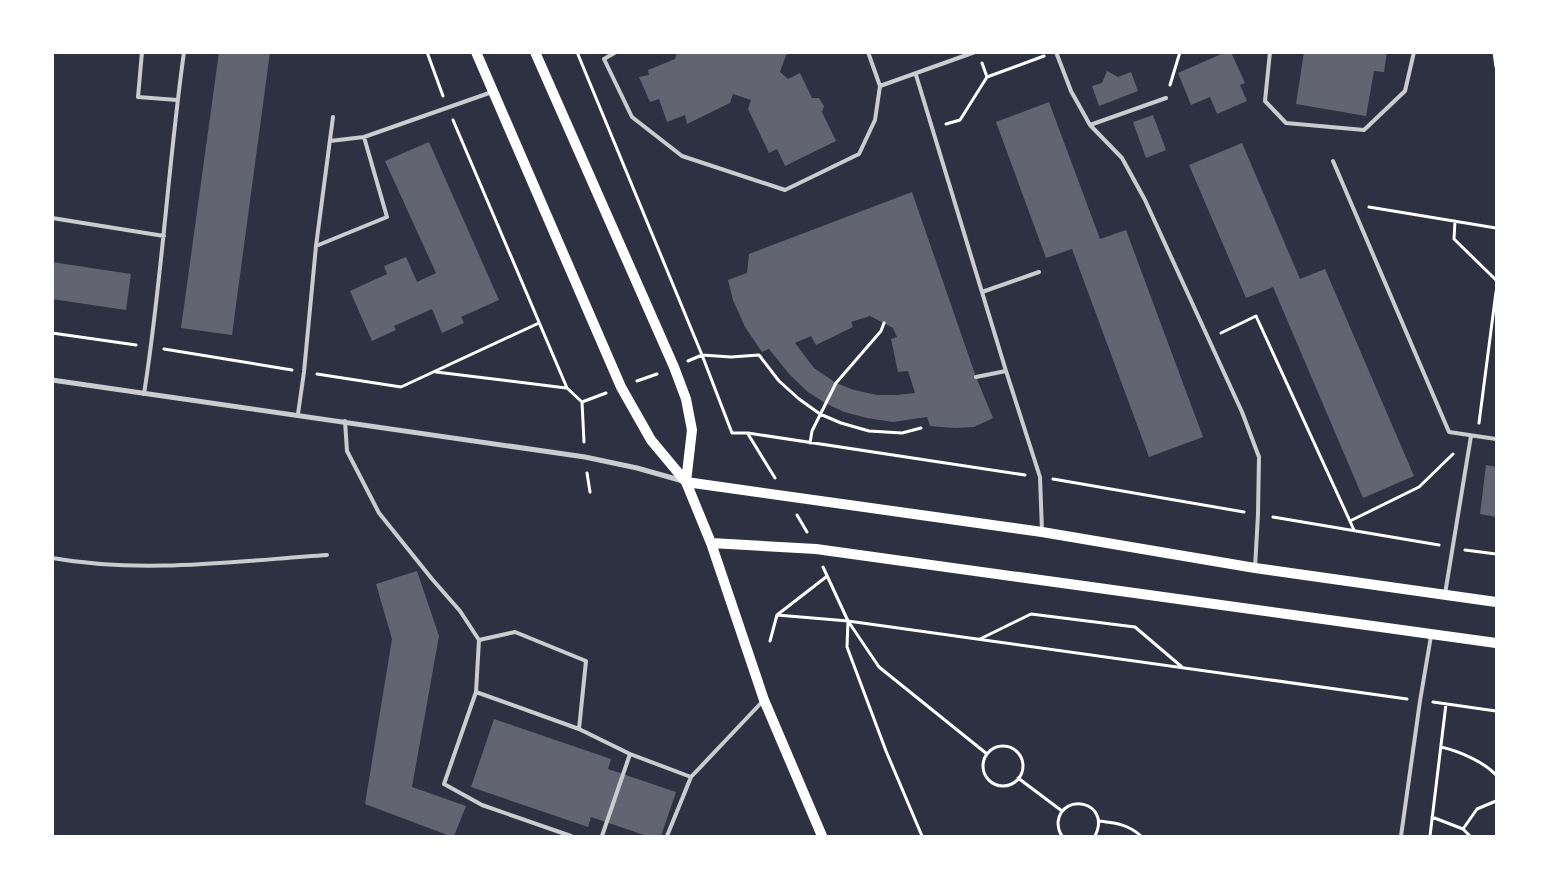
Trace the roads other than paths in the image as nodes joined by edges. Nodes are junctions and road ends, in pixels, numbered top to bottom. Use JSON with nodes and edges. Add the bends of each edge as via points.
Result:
{"nodes":[{"id":1,"x":142,"y":52,"type":"edge"},
{"id":2,"x":184,"y":52,"type":"edge"},
{"id":3,"x":476,"y":52,"type":"edge"},
{"id":4,"x":535,"y":52,"type":"edge"},
{"id":5,"x":616,"y":52,"type":"edge"},
{"id":6,"x":868,"y":52,"type":"edge"},
{"id":7,"x":975,"y":52,"type":"edge"},
{"id":8,"x":1056,"y":52,"type":"edge"},
{"id":9,"x":1270,"y":52,"type":"edge"},
{"id":10,"x":1414,"y":52,"type":"edge"},
{"id":11,"x":916,"y":75,"type":"junction"},
{"id":12,"x":880,"y":86,"type":"junction"},
{"id":13,"x":492,"y":92,"type":"junction"},
{"id":14,"x":1166,"y":98,"type":"road end"},
{"id":15,"x":178,"y":100,"type":"junction"},
{"id":16,"x":333,"y":117,"type":"dead end"},
{"id":17,"x":1090,"y":125,"type":"junction"},
{"id":18,"x":364,"y":137,"type":"junction"},
{"id":19,"x":330,"y":141,"type":"junction"},
{"id":20,"x":1333,"y":161,"type":"dead end"},
{"id":21,"x":52,"y":218,"type":"edge"},
{"id":22,"x":164,"y":236,"type":"junction"},
{"id":23,"x":316,"y":246,"type":"junction"},
{"id":24,"x":1039,"y":272,"type":"dead end"},
{"id":25,"x":982,"y":292,"type":"junction"},
{"id":26,"x":1006,"y":371,"type":"junction"},
{"id":27,"x":976,"y":377,"type":"dead end"},
{"id":28,"x":52,"y":380,"type":"edge"},
{"id":29,"x":144,"y":394,"type":"junction"},
{"id":30,"x":298,"y":414,"type":"junction"},
{"id":31,"x":345,"y":422,"type":"junction"},
{"id":32,"x":1470,"y":436,"type":"junction"},
{"id":33,"x":1496,"y":440,"type":"edge"},
{"id":34,"x":686,"y":482,"type":"junction"},
{"id":35,"x":1042,"y":532,"type":"junction"},
{"id":36,"x":711,"y":543,"type":"junction"},
{"id":37,"x":327,"y":554,"type":"dead end"},
{"id":38,"x":52,"y":558,"type":"edge"},
{"id":39,"x":1255,"y":568,"type":"junction"},
{"id":40,"x":1445,"y":594,"type":"junction"},
{"id":41,"x":1496,"y":602,"type":"edge"},
{"id":42,"x":1431,"y":633,"type":"junction"},
{"id":43,"x":479,"y":640,"type":"junction"},
{"id":44,"x":1496,"y":643,"type":"edge"},
{"id":45,"x":476,"y":692,"type":"junction"},
{"id":46,"x":764,"y":700,"type":"junction"},
{"id":47,"x":579,"y":729,"type":"junction"},
{"id":48,"x":630,"y":754,"type":"junction"},
{"id":49,"x":691,"y":777,"type":"junction"},
{"id":50,"x":571,"y":836,"type":"edge"},
{"id":51,"x":602,"y":836,"type":"edge"},
{"id":52,"x":667,"y":836,"type":"edge"},
{"id":53,"x":822,"y":836,"type":"edge"},
{"id":54,"x":1401,"y":836,"type":"edge"}],
"edges":[{"from":1,"to":15,"type":"lane","via":[[138,97]]},
{"from":2,"to":15,"type":"lane"},
{"from":3,"to":13,"type":"main road"},
{"from":4,"to":34,"type":"main road","via":[[686,399],[692,430]]},
{"from":5,"to":12,"type":"lane","via":[[604,58],[632,116],[682,156],[785,190],[859,154],[875,120]]},
{"from":6,"to":12,"type":"lane"},
{"from":7,"to":11,"type":"lane"},
{"from":8,"to":17,"type":"lane","via":[[1071,91]]},
{"from":9,"to":10,"type":"lane","via":[[1265,101],[1286,123],[1364,130],[1406,91]]},
{"from":11,"to":12,"type":"lane"},
{"from":11,"to":25,"type":"lane"},
{"from":13,"to":18,"type":"lane"},
{"from":13,"to":34,"type":"main road","via":[[621,387],[650,440]]},
{"from":14,"to":17,"type":"lane"},
{"from":15,"to":22,"type":"lane"},
{"from":16,"to":19,"type":"lane"},
{"from":17,"to":39,"type":"lane","via":[[1122,158],[1145,200],[1260,457]]},
{"from":18,"to":19,"type":"lane"},
{"from":18,"to":23,"type":"lane","via":[[387,217]]},
{"from":19,"to":23,"type":"lane"},
{"from":20,"to":32,"type":"lane","via":[[1449,432]]},
{"from":21,"to":22,"type":"lane"},
{"from":22,"to":29,"type":"lane"},
{"from":23,"to":30,"type":"lane"},
{"from":24,"to":25,"type":"lane"},
{"from":25,"to":26,"type":"lane"},
{"from":26,"to":27,"type":"lane"},
{"from":26,"to":35,"type":"lane","via":[[1040,477]]},
{"from":28,"to":29,"type":"street"},
{"from":29,"to":30,"type":"street"},
{"from":30,"to":31,"type":"street"},
{"from":31,"to":34,"type":"street","via":[[585,457]]},
{"from":31,"to":43,"type":"lane","via":[[347,451],[379,513],[460,611]]},
{"from":32,"to":33,"type":"lane"},
{"from":32,"to":40,"type":"lane"},
{"from":34,"to":35,"type":"main road"},
{"from":34,"to":36,"type":"main road"},
{"from":35,"to":39,"type":"main road"},
{"from":36,"to":42,"type":"main road","via":[[816,549]]},
{"from":36,"to":46,"type":"main road"},
{"from":37,"to":38,"type":"lane","via":[[170,566],[80,563]]},
{"from":39,"to":40,"type":"main road"},
{"from":40,"to":41,"type":"main road"},
{"from":42,"to":44,"type":"main road"},
{"from":42,"to":54,"type":"lane"},
{"from":43,"to":45,"type":"lane"},
{"from":43,"to":47,"type":"lane","via":[[514,632],[586,661]]},
{"from":45,"to":47,"type":"lane"},
{"from":45,"to":50,"type":"lane","via":[[444,784],[482,805]]},
{"from":46,"to":49,"type":"lane"},
{"from":46,"to":53,"type":"main road"},
{"from":47,"to":48,"type":"lane"},
{"from":48,"to":49,"type":"lane"},
{"from":48,"to":51,"type":"lane"},
{"from":49,"to":52,"type":"lane"}]}
